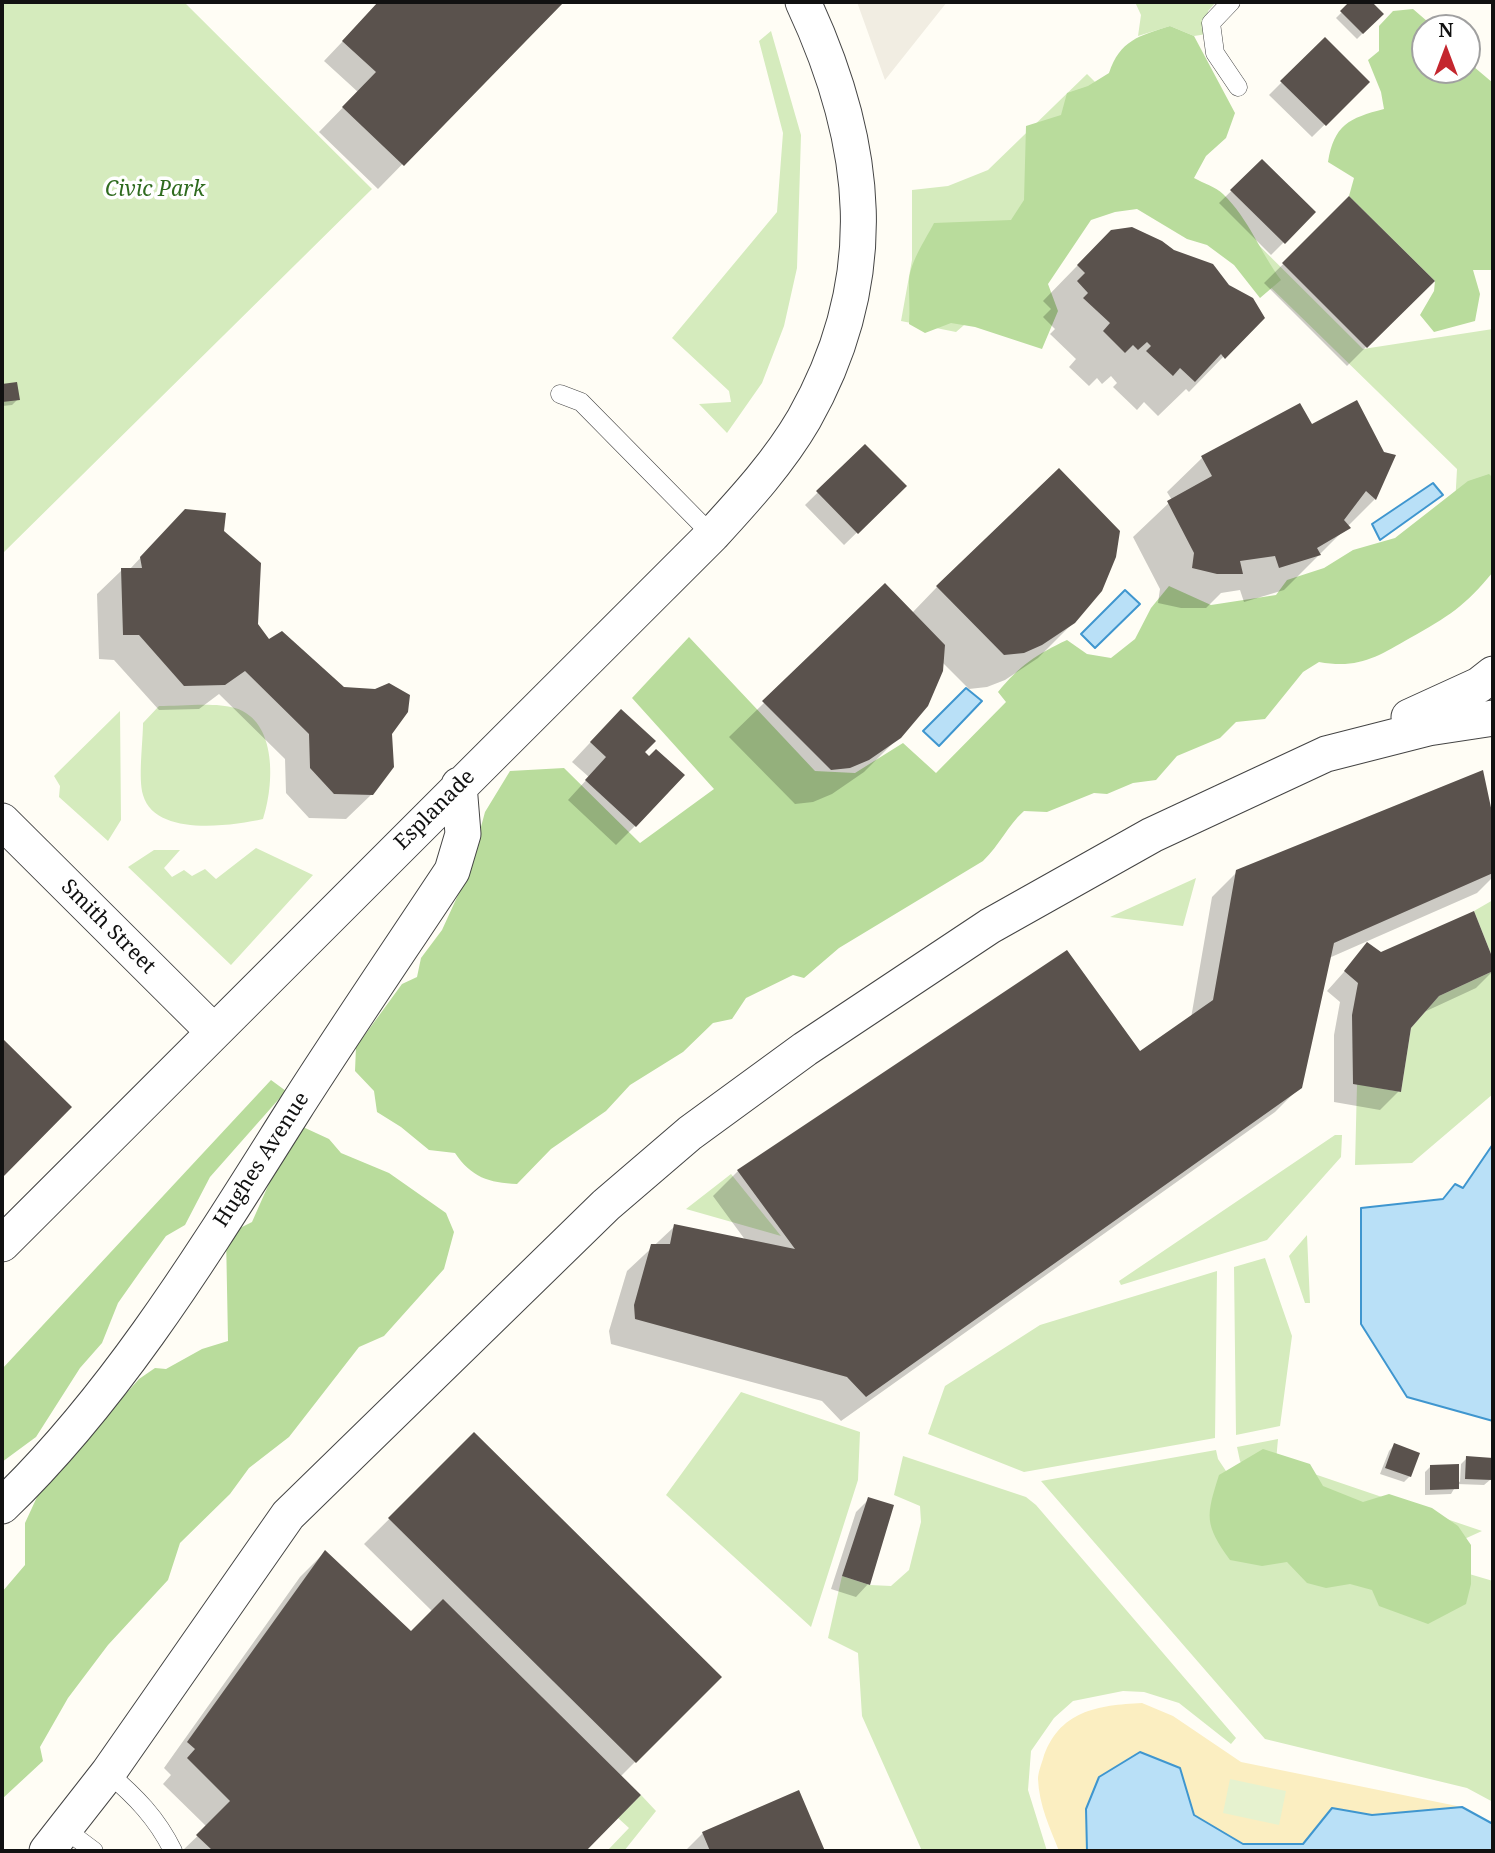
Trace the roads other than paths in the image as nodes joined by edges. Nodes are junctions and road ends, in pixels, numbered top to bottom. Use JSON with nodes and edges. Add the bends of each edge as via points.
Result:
{"nodes":[{"id":1,"x":803,"y":2,"type":"edge"},
{"id":2,"x":1231,"y":2,"type":"edge"},
{"id":3,"x":1238,"y":87,"type":"dead end"},
{"id":4,"x":560,"y":394,"type":"dead end"},
{"id":5,"x":712,"y":535,"type":"junction"},
{"id":6,"x":1493,"y":674,"type":"edge"},
{"id":7,"x":1493,"y":718,"type":"edge"},
{"id":8,"x":1326,"y":754,"type":"junction"},
{"id":9,"x":459,"y":785,"type":"junction"},
{"id":10,"x":2,"y":821,"type":"edge"},
{"id":11,"x":214,"y":1032,"type":"junction"},
{"id":12,"x":2,"y":1244,"type":"edge"},
{"id":13,"x":2,"y":1506,"type":"edge"},
{"id":14,"x":108,"y":1773,"type":"junction"},
{"id":15,"x":57,"y":1841,"type":"edge"},
{"id":16,"x":94,"y":1851,"type":"edge"},
{"id":17,"x":173,"y":1851,"type":"edge"}],
"edges":[{"from":1,"to":5,"type":"street","name":"Esplanade","via":[[832,70],[855,153],[858,253],[848,308],[820,387],[783,451]]},
{"from":2,"to":3,"type":"lane","via":[[1211,23],[1215,53]]},
{"from":4,"to":5,"type":"lane","via":[[581,402]]},
{"from":5,"to":9,"type":"street","name":"Esplanade"},
{"from":6,"to":8,"type":"street"},
{"from":7,"to":8,"type":"street","via":[[1428,728]]},
{"from":8,"to":14,"type":"street","via":[[1152,835],[990,926],[805,1049],[690,1133],[606,1205],[288,1515]]},
{"from":9,"to":11,"type":"street","name":"Esplanade"},
{"from":9,"to":13,"type":"street","name":"Hughes Avenue","via":[[463,834],[452,871],[119,1372],[48,1459]]},
{"from":10,"to":11,"type":"street","name":"Smith Street"},
{"from":11,"to":12,"type":"street","name":"Esplanade"},
{"from":14,"to":15,"type":"street"},
{"from":14,"to":17,"type":"lane","via":[[138,1799]]},
{"from":15,"to":16,"type":"lane"}]}
